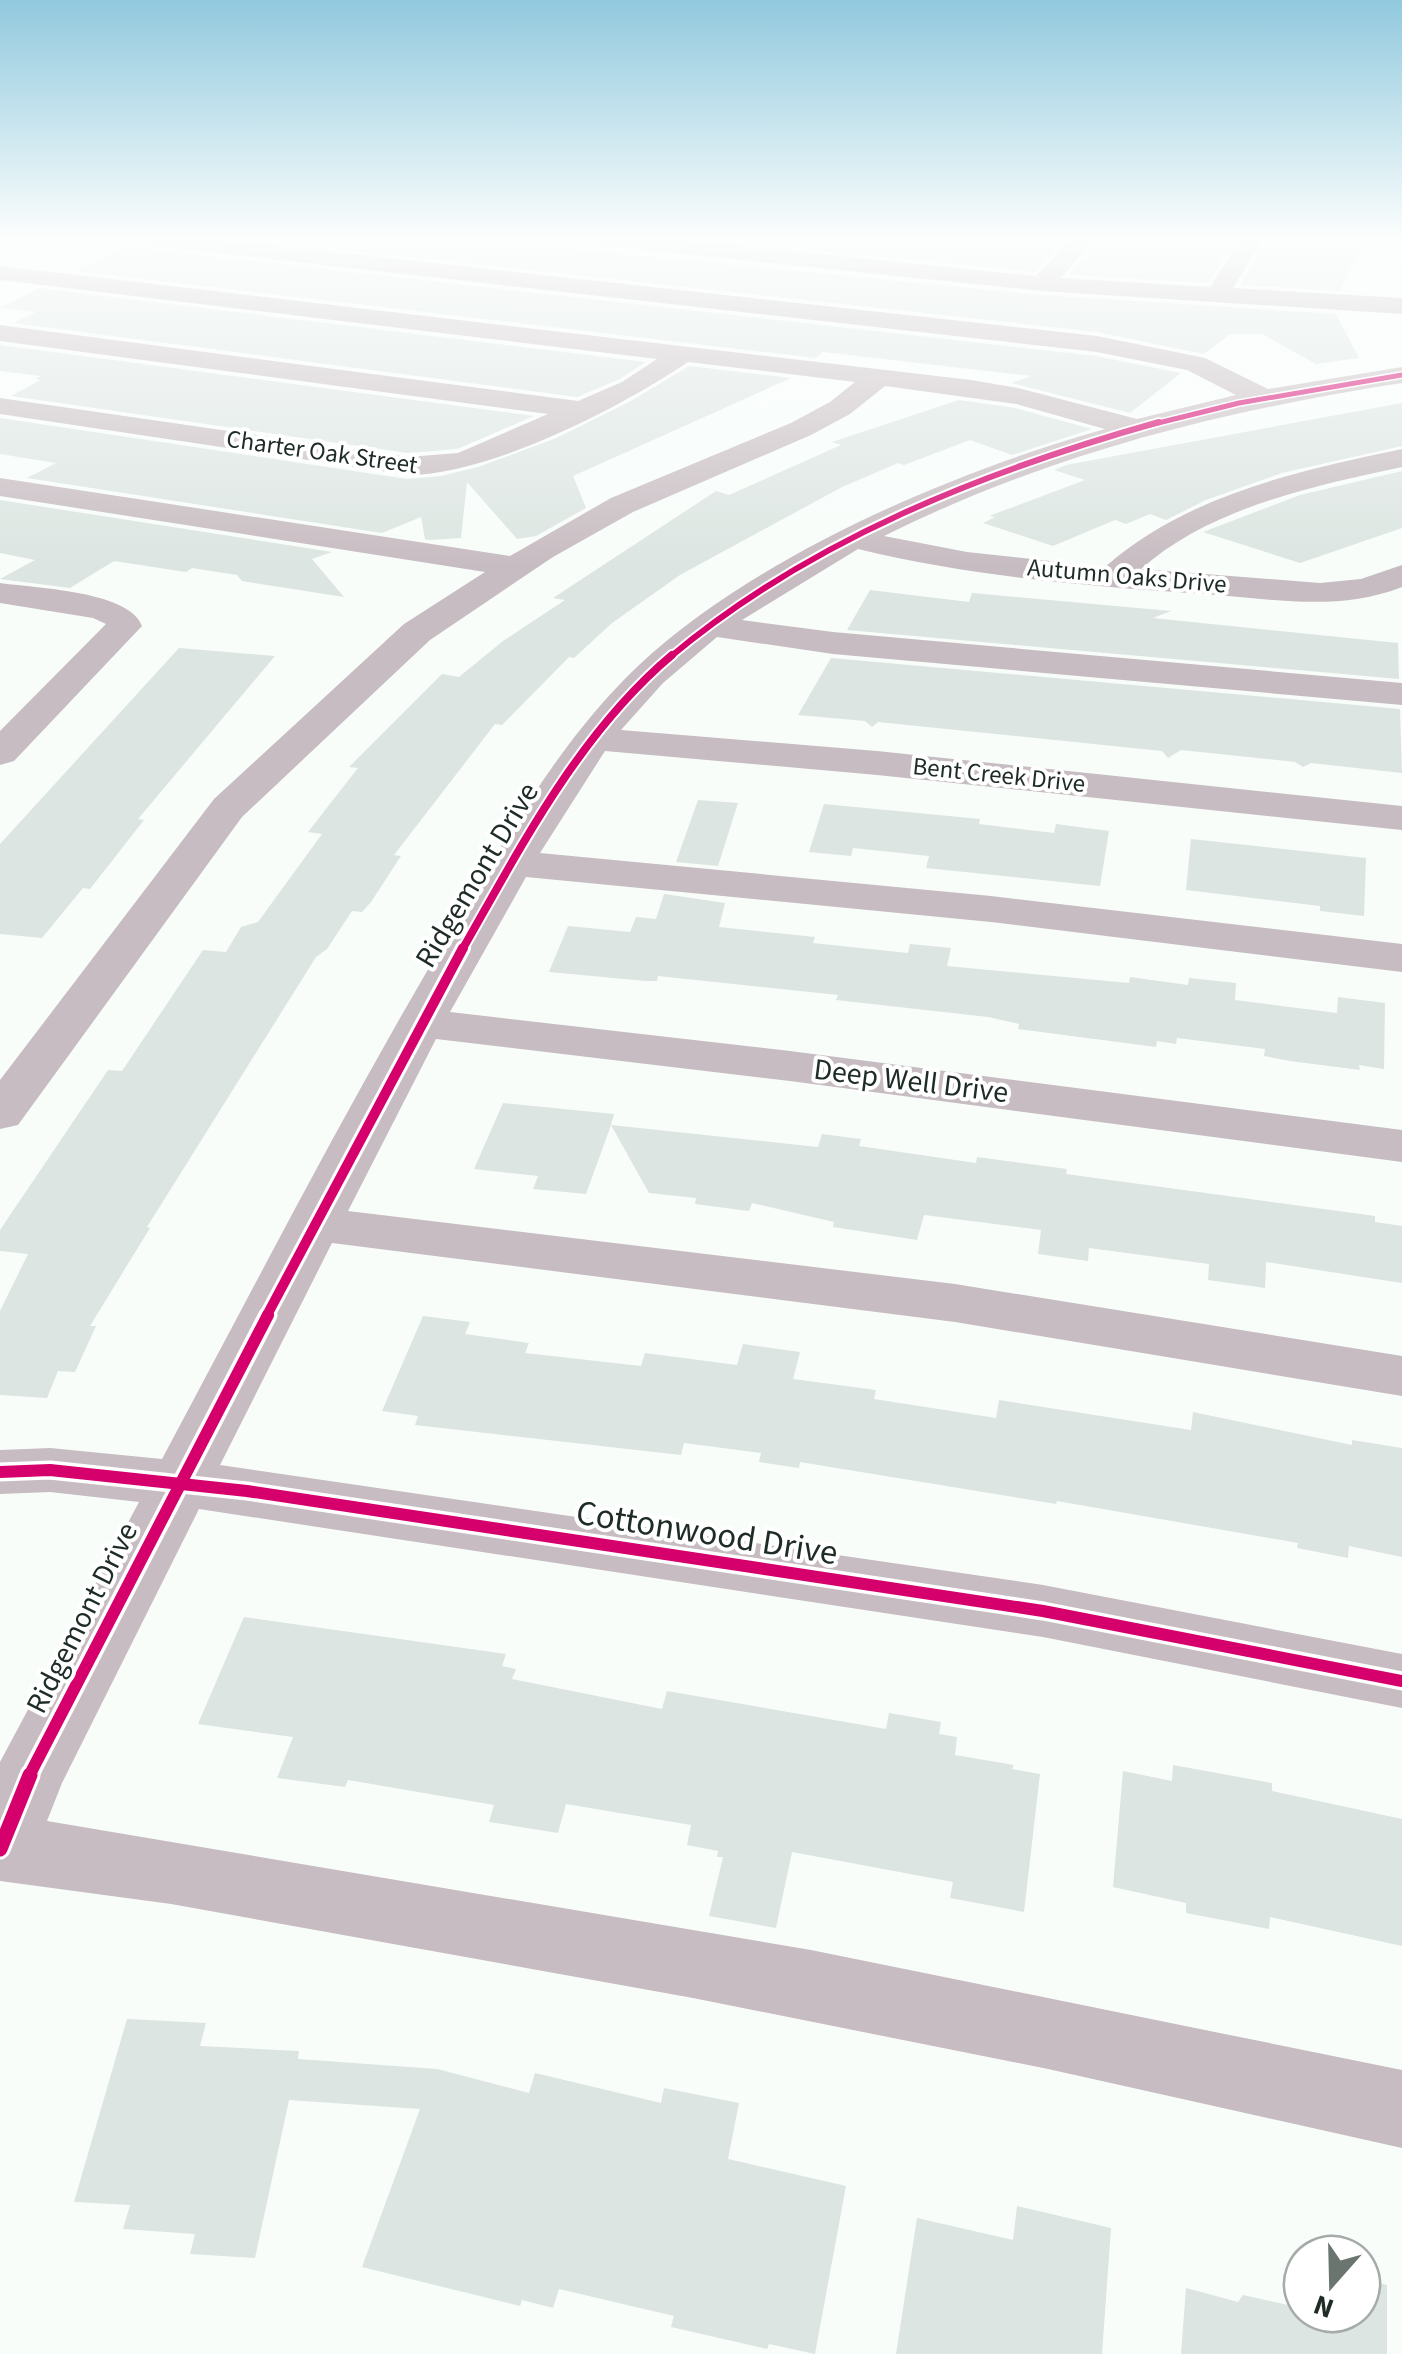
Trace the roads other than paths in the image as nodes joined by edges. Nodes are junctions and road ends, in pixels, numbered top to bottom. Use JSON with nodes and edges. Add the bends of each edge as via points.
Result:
{"nodes":[{"id":1,"x":112,"y":348,"type":"edge"},
{"id":2,"x":622,"y":348,"type":"edge"},
{"id":3,"x":1116,"y":348,"type":"edge"},
{"id":4,"x":681,"y":355,"type":"junction"},
{"id":5,"x":1402,"y":375,"type":"edge"},
{"id":6,"x":878,"y":378,"type":"junction"},
{"id":7,"x":1263,"y":398,"type":"junction"},
{"id":8,"x":0,"y":406,"type":"edge"},
{"id":9,"x":582,"y":410,"type":"junction"},
{"id":10,"x":1136,"y":428,"type":"junction"},
{"id":11,"x":1402,"y":458,"type":"edge"},
{"id":12,"x":0,"y":487,"type":"edge"},
{"id":13,"x":852,"y":538,"type":"junction"},
{"id":14,"x":516,"y":566,"type":"junction"},
{"id":15,"x":1402,"y":575,"type":"edge"},
{"id":16,"x":1114,"y":576,"type":"junction"},
{"id":17,"x":0,"y":593,"type":"edge"},
{"id":18,"x":712,"y":626,"type":"junction"},
{"id":19,"x":1402,"y":694,"type":"edge"},
{"id":20,"x":594,"y":738,"type":"junction"},
{"id":21,"x":0,"y":754,"type":"edge"},
{"id":22,"x":1402,"y":818,"type":"edge"},
{"id":23,"x":512,"y":863,"type":"junction"},
{"id":24,"x":1402,"y":958,"type":"edge"},
{"id":25,"x":419,"y":1023,"type":"junction"},
{"id":26,"x":0,"y":1114,"type":"edge"},
{"id":27,"x":1402,"y":1146,"type":"edge"},
{"id":28,"x":315,"y":1224,"type":"junction"},
{"id":29,"x":1402,"y":1376,"type":"edge"},
{"id":30,"x":0,"y":1472,"type":"edge"},
{"id":31,"x":181,"y":1481,"type":"junction"},
{"id":32,"x":1402,"y":1681,"type":"edge"},
{"id":33,"x":0,"y":1848,"type":"edge"},
{"id":34,"x":1402,"y":2110,"type":"edge"}],
"edges":[{"from":1,"to":9,"type":"street"},
{"from":2,"to":4,"type":"street"},
{"from":3,"to":7,"type":"street","via":[[1194,364]]},
{"from":4,"to":6,"type":"street"},
{"from":4,"to":9,"type":"street","name":"Charter Oak Street","via":[[649,380]]},
{"from":5,"to":7,"type":"street","name":"Ridgemont Drive"},
{"from":6,"to":10,"type":"street","via":[[1018,396]]},
{"from":6,"to":14,"type":"street","via":[[801,429],[622,505]]},
{"from":7,"to":10,"type":"street","name":"Ridgemont Drive"},
{"from":8,"to":9,"type":"street","name":"Charter Oak Street","via":[[424,467],[469,459]]},
{"from":10,"to":13,"type":"street","name":"Ridgemont Drive","via":[[1013,468]]},
{"from":11,"to":16,"type":"street","via":[[1227,505],[1161,535]]},
{"from":12,"to":14,"type":"street"},
{"from":13,"to":16,"type":"street","name":"Autumn Oaks Drive","via":[[967,562]]},
{"from":13,"to":18,"type":"street","name":"Ridgemont Drive"},
{"from":14,"to":26,"type":"street","via":[[418,632],[228,808]]},
{"from":15,"to":16,"type":"street","name":"Autumn Oaks Drive","via":[[1366,589],[1320,593]]},
{"from":17,"to":21,"type":"street","via":[[102,609],[122,619],[120,634]]},
{"from":18,"to":19,"type":"street","via":[[833,643]]},
{"from":18,"to":20,"type":"street","name":"Ridgemont Drive","via":[[651,675]]},
{"from":20,"to":22,"type":"street","name":"Bent Creek Drive"},
{"from":20,"to":23,"type":"street","name":"Ridgemont Drive"},
{"from":23,"to":24,"type":"street","via":[[991,909]]},
{"from":23,"to":25,"type":"street","name":"Ridgemont Drive"},
{"from":25,"to":27,"type":"street","name":"Deep Well Drive"},
{"from":25,"to":28,"type":"street","name":"Ridgemont Drive"},
{"from":28,"to":29,"type":"street","via":[[955,1303]]},
{"from":28,"to":31,"type":"street","name":"Ridgemont Drive"},
{"from":30,"to":31,"type":"street","name":"Cottonwood Drive"},
{"from":31,"to":32,"type":"street","name":"Cottonwood Drive","via":[[1042,1611]]},
{"from":31,"to":33,"type":"street","name":"Ridgemont Drive","via":[[26,1782]]},
{"from":33,"to":34,"type":"street","via":[[665,1957],[1129,2047]]}]}
